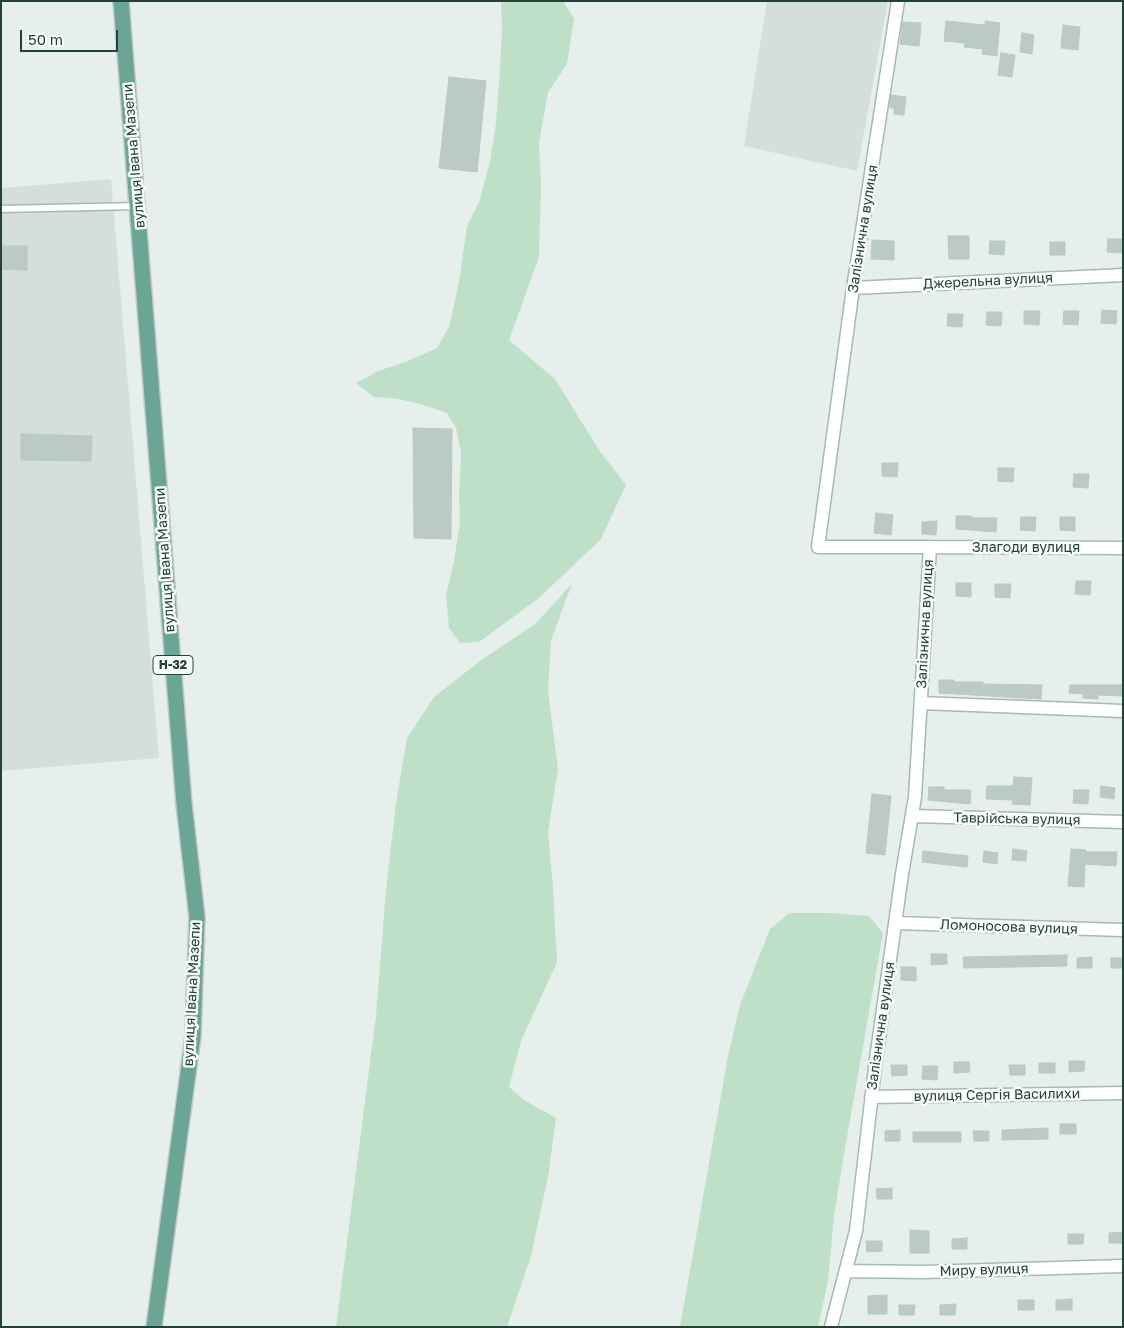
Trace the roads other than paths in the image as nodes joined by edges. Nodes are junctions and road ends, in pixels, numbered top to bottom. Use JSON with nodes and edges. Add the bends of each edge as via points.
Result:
{"nodes":[{"id":1,"x":121,"y":1,"type":"edge"},
{"id":2,"x":898,"y":1,"type":"edge"},
{"id":3,"x":138,"y":206,"type":"junction"},
{"id":4,"x":1,"y":209,"type":"edge"},
{"id":5,"x":1123,"y":275,"type":"edge"},
{"id":6,"x":853,"y":288,"type":"junction"},
{"id":7,"x":930,"y":547,"type":"junction"},
{"id":8,"x":1123,"y":548,"type":"edge"},
{"id":9,"x":921,"y":703,"type":"junction"},
{"id":10,"x":1123,"y":711,"type":"edge"},
{"id":11,"x":912,"y":816,"type":"junction"},
{"id":12,"x":1123,"y":822,"type":"edge"},
{"id":13,"x":895,"y":923,"type":"junction"},
{"id":14,"x":1123,"y":930,"type":"edge"},
{"id":15,"x":1123,"y":1093,"type":"edge"},
{"id":16,"x":871,"y":1097,"type":"junction"},
{"id":17,"x":1123,"y":1266,"type":"edge"},
{"id":18,"x":846,"y":1270,"type":"junction"},
{"id":19,"x":154,"y":1327,"type":"edge"},
{"id":20,"x":831,"y":1327,"type":"edge"}],
"edges":[{"from":1,"to":3,"type":"main road","name":"вулиця Івана Мазепи","number":"Н-32"},
{"from":2,"to":6,"type":"street","name":"Залізнична вулиця"},
{"from":3,"to":4,"type":"lane"},
{"from":3,"to":19,"type":"main road","name":"вулиця Івана Мазепи","number":"Н-32","via":[[184,804],[197,917],[193,1036]]},
{"from":5,"to":6,"type":"street","name":"Джерельна вулиця"},
{"from":6,"to":7,"type":"street","name":"Залізнична вулиця","via":[[818,547]]},
{"from":7,"to":8,"type":"street","name":"Злагоди вулиця"},
{"from":7,"to":9,"type":"street","name":"Залізнична вулиця"},
{"from":9,"to":10,"type":"street"},
{"from":9,"to":11,"type":"street","name":"Залізнична вулиця"},
{"from":11,"to":12,"type":"street","name":"Таврійська вулиця"},
{"from":11,"to":13,"type":"street","name":"Залізнична вулиця"},
{"from":13,"to":14,"type":"street","name":"Ломоносова вулиця"},
{"from":13,"to":16,"type":"street","name":"Залізнична вулиця"},
{"from":15,"to":16,"type":"street","name":"вулиця Сергія Василихи"},
{"from":16,"to":18,"type":"street","name":"Залізнична вулиця","via":[[856,1231]]},
{"from":17,"to":18,"type":"street","name":"Миру вулиця","via":[[923,1272]]},
{"from":18,"to":20,"type":"street","name":"Залізнична вулиця"}]}
